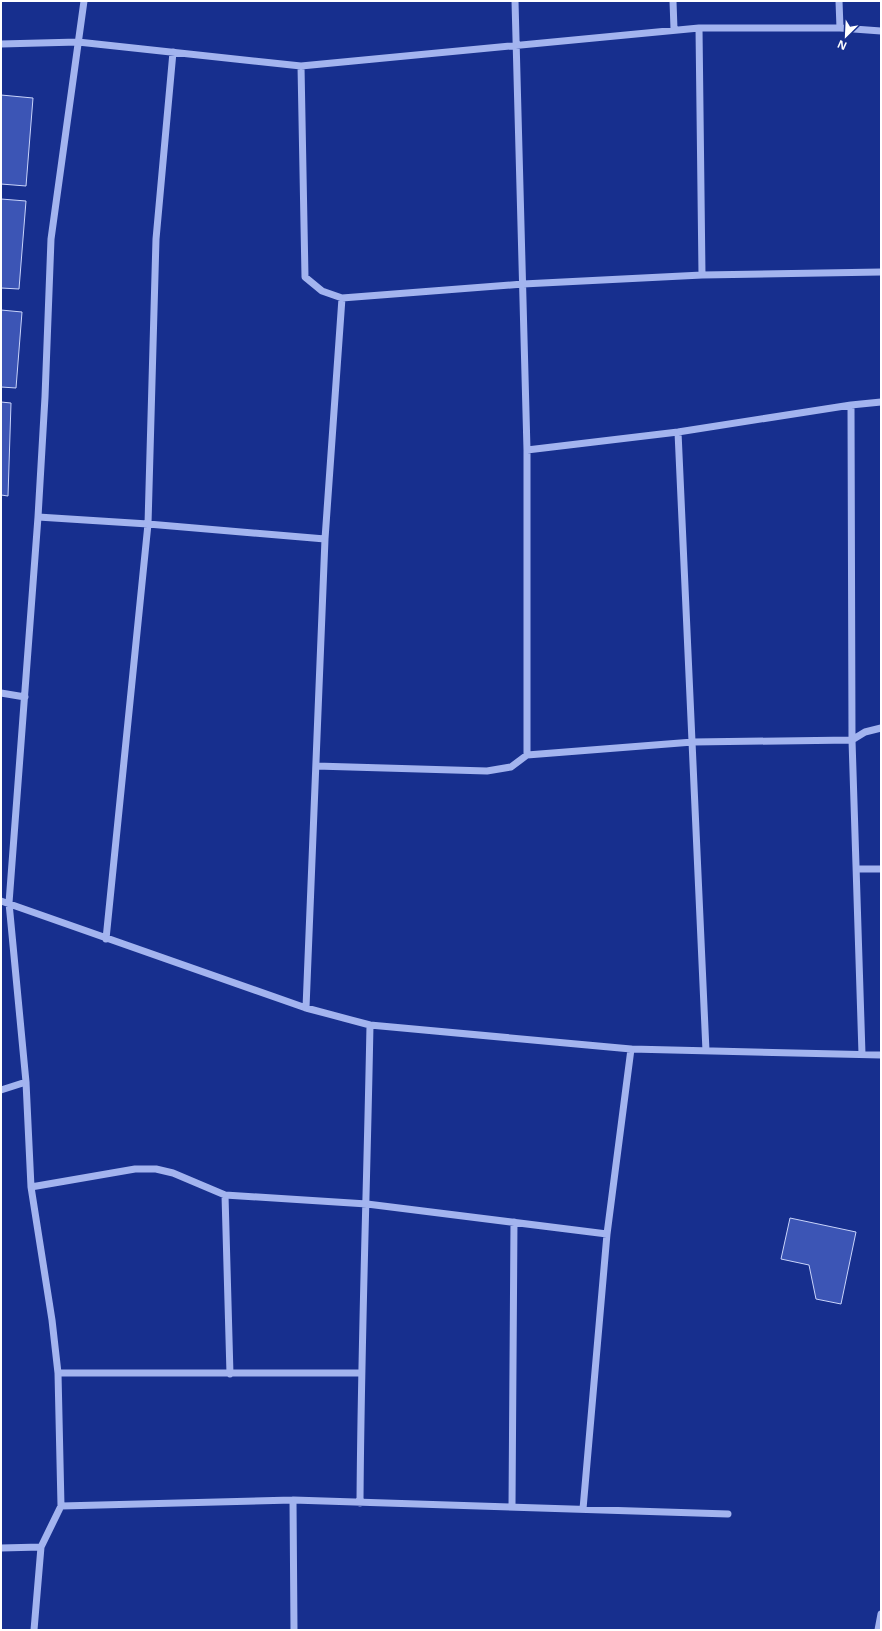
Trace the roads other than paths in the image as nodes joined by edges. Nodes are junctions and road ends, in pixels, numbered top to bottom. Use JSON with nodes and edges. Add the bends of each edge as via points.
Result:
{"nodes":[{"id":1,"x":84,"y":1,"type":"edge"},
{"id":2,"x":515,"y":1,"type":"edge"},
{"id":3,"x":674,"y":1,"type":"edge"},
{"id":4,"x":839,"y":1,"type":"edge"},
{"id":5,"x":699,"y":28,"type":"junction"},
{"id":6,"x":840,"y":28,"type":"junction"},
{"id":7,"x":674,"y":29,"type":"junction"},
{"id":8,"x":881,"y":31,"type":"edge"},
{"id":9,"x":78,"y":42,"type":"junction"},
{"id":10,"x":1,"y":44,"type":"edge"},
{"id":11,"x":517,"y":46,"type":"junction"},
{"id":12,"x":173,"y":52,"type":"junction"},
{"id":13,"x":301,"y":66,"type":"junction"},
{"id":14,"x":881,"y":272,"type":"edge"},
{"id":15,"x":702,"y":275,"type":"junction"},
{"id":16,"x":523,"y":284,"type":"junction"},
{"id":17,"x":342,"y":298,"type":"junction"},
{"id":18,"x":881,"y":402,"type":"edge"},
{"id":19,"x":851,"y":405,"type":"junction"},
{"id":20,"x":678,"y":432,"type":"junction"},
{"id":21,"x":527,"y":450,"type":"junction"},
{"id":22,"x":38,"y":517,"type":"junction"},
{"id":23,"x":148,"y":524,"type":"junction"},
{"id":24,"x":325,"y":539,"type":"junction"},
{"id":25,"x":1,"y":693,"type":"edge"},
{"id":26,"x":25,"y":697,"type":"junction"},
{"id":27,"x":881,"y":728,"type":"edge"},
{"id":28,"x":852,"y":740,"type":"junction"},
{"id":29,"x":693,"y":742,"type":"junction"},
{"id":30,"x":527,"y":755,"type":"junction"},
{"id":31,"x":316,"y":766,"type":"junction"},
{"id":32,"x":857,"y":869,"type":"junction"},
{"id":33,"x":881,"y":869,"type":"edge"},
{"id":34,"x":5,"y":902,"type":"edge"},
{"id":35,"x":106,"y":938,"type":"junction"},
{"id":36,"x":306,"y":1008,"type":"junction"},
{"id":37,"x":370,"y":1025,"type":"junction"},
{"id":38,"x":631,"y":1049,"type":"junction"},
{"id":39,"x":706,"y":1051,"type":"junction"},
{"id":40,"x":862,"y":1054,"type":"junction"},
{"id":41,"x":881,"y":1055,"type":"edge"},
{"id":42,"x":26,"y":1082,"type":"junction"},
{"id":43,"x":1,"y":1090,"type":"edge"},
{"id":44,"x":31,"y":1187,"type":"junction"},
{"id":45,"x":225,"y":1195,"type":"junction"},
{"id":46,"x":366,"y":1204,"type":"junction"},
{"id":47,"x":514,"y":1222,"type":"junction"},
{"id":48,"x":608,"y":1234,"type":"junction"},
{"id":49,"x":360,"y":1372,"type":"junction"},
{"id":50,"x":58,"y":1374,"type":"junction"},
{"id":51,"x":230,"y":1374,"type":"junction"},
{"id":52,"x":294,"y":1500,"type":"junction"},
{"id":53,"x":360,"y":1503,"type":"junction"},
{"id":54,"x":61,"y":1506,"type":"junction"},
{"id":55,"x":512,"y":1506,"type":"junction"},
{"id":56,"x":583,"y":1509,"type":"junction"},
{"id":57,"x":728,"y":1514,"type":"dead end"},
{"id":58,"x":41,"y":1547,"type":"junction"},
{"id":59,"x":1,"y":1548,"type":"edge"},
{"id":60,"x":881,"y":1614,"type":"edge"},
{"id":61,"x":34,"y":1630,"type":"edge"},
{"id":62,"x":294,"y":1630,"type":"edge"},
{"id":63,"x":878,"y":1630,"type":"edge"}],
"edges":[{"from":1,"to":9,"type":"street"},
{"from":2,"to":11,"type":"street"},
{"from":3,"to":7,"type":"street"},
{"from":4,"to":6,"type":"street"},
{"from":5,"to":6,"type":"street"},
{"from":5,"to":7,"type":"street"},
{"from":5,"to":15,"type":"street"},
{"from":6,"to":8,"type":"street"},
{"from":7,"to":11,"type":"street"},
{"from":9,"to":10,"type":"street"},
{"from":9,"to":12,"type":"street"},
{"from":9,"to":22,"type":"street","via":[[51,239]]},
{"from":11,"to":13,"type":"street"},
{"from":11,"to":16,"type":"street"},
{"from":12,"to":13,"type":"street"},
{"from":12,"to":23,"type":"street","via":[[156,239]]},
{"from":13,"to":17,"type":"street","via":[[305,278],[322,291]]},
{"from":14,"to":15,"type":"street"},
{"from":15,"to":16,"type":"street"},
{"from":16,"to":17,"type":"street"},
{"from":16,"to":21,"type":"street"},
{"from":17,"to":24,"type":"street"},
{"from":18,"to":19,"type":"street"},
{"from":19,"to":20,"type":"street"},
{"from":19,"to":28,"type":"street"},
{"from":20,"to":21,"type":"street"},
{"from":20,"to":29,"type":"street"},
{"from":21,"to":30,"type":"street"},
{"from":22,"to":23,"type":"street"},
{"from":22,"to":26,"type":"street"},
{"from":23,"to":24,"type":"street"},
{"from":23,"to":35,"type":"street"},
{"from":24,"to":31,"type":"street"},
{"from":25,"to":26,"type":"street"},
{"from":26,"to":34,"type":"street"},
{"from":27,"to":28,"type":"street","via":[[865,732]]},
{"from":28,"to":29,"type":"street"},
{"from":28,"to":32,"type":"street"},
{"from":29,"to":30,"type":"street"},
{"from":29,"to":39,"type":"street"},
{"from":30,"to":31,"type":"street","via":[[511,766],[487,771]]},
{"from":31,"to":36,"type":"street"},
{"from":32,"to":33,"type":"street"},
{"from":32,"to":40,"type":"street"},
{"from":34,"to":35,"type":"street"},
{"from":34,"to":42,"type":"street"},
{"from":35,"to":36,"type":"street"},
{"from":36,"to":37,"type":"street"},
{"from":37,"to":38,"type":"street"},
{"from":37,"to":46,"type":"street"},
{"from":38,"to":39,"type":"street"},
{"from":38,"to":48,"type":"street"},
{"from":39,"to":40,"type":"street"},
{"from":40,"to":41,"type":"street"},
{"from":42,"to":43,"type":"street"},
{"from":42,"to":44,"type":"street"},
{"from":44,"to":45,"type":"street","via":[[135,1169],[156,1169],[173,1173]]},
{"from":44,"to":50,"type":"street"},
{"from":45,"to":46,"type":"street"},
{"from":45,"to":51,"type":"street"},
{"from":46,"to":47,"type":"street"},
{"from":46,"to":49,"type":"street"},
{"from":47,"to":48,"type":"street"},
{"from":47,"to":55,"type":"street"},
{"from":48,"to":56,"type":"street"},
{"from":49,"to":51,"type":"street"},
{"from":49,"to":53,"type":"street"},
{"from":50,"to":51,"type":"street"},
{"from":50,"to":54,"type":"street"},
{"from":52,"to":53,"type":"street"},
{"from":52,"to":54,"type":"street"},
{"from":52,"to":62,"type":"street"},
{"from":53,"to":55,"type":"street"},
{"from":54,"to":58,"type":"street"},
{"from":55,"to":56,"type":"street"},
{"from":56,"to":57,"type":"street"},
{"from":58,"to":59,"type":"street"},
{"from":58,"to":61,"type":"street"},
{"from":60,"to":63,"type":"street"}]}
